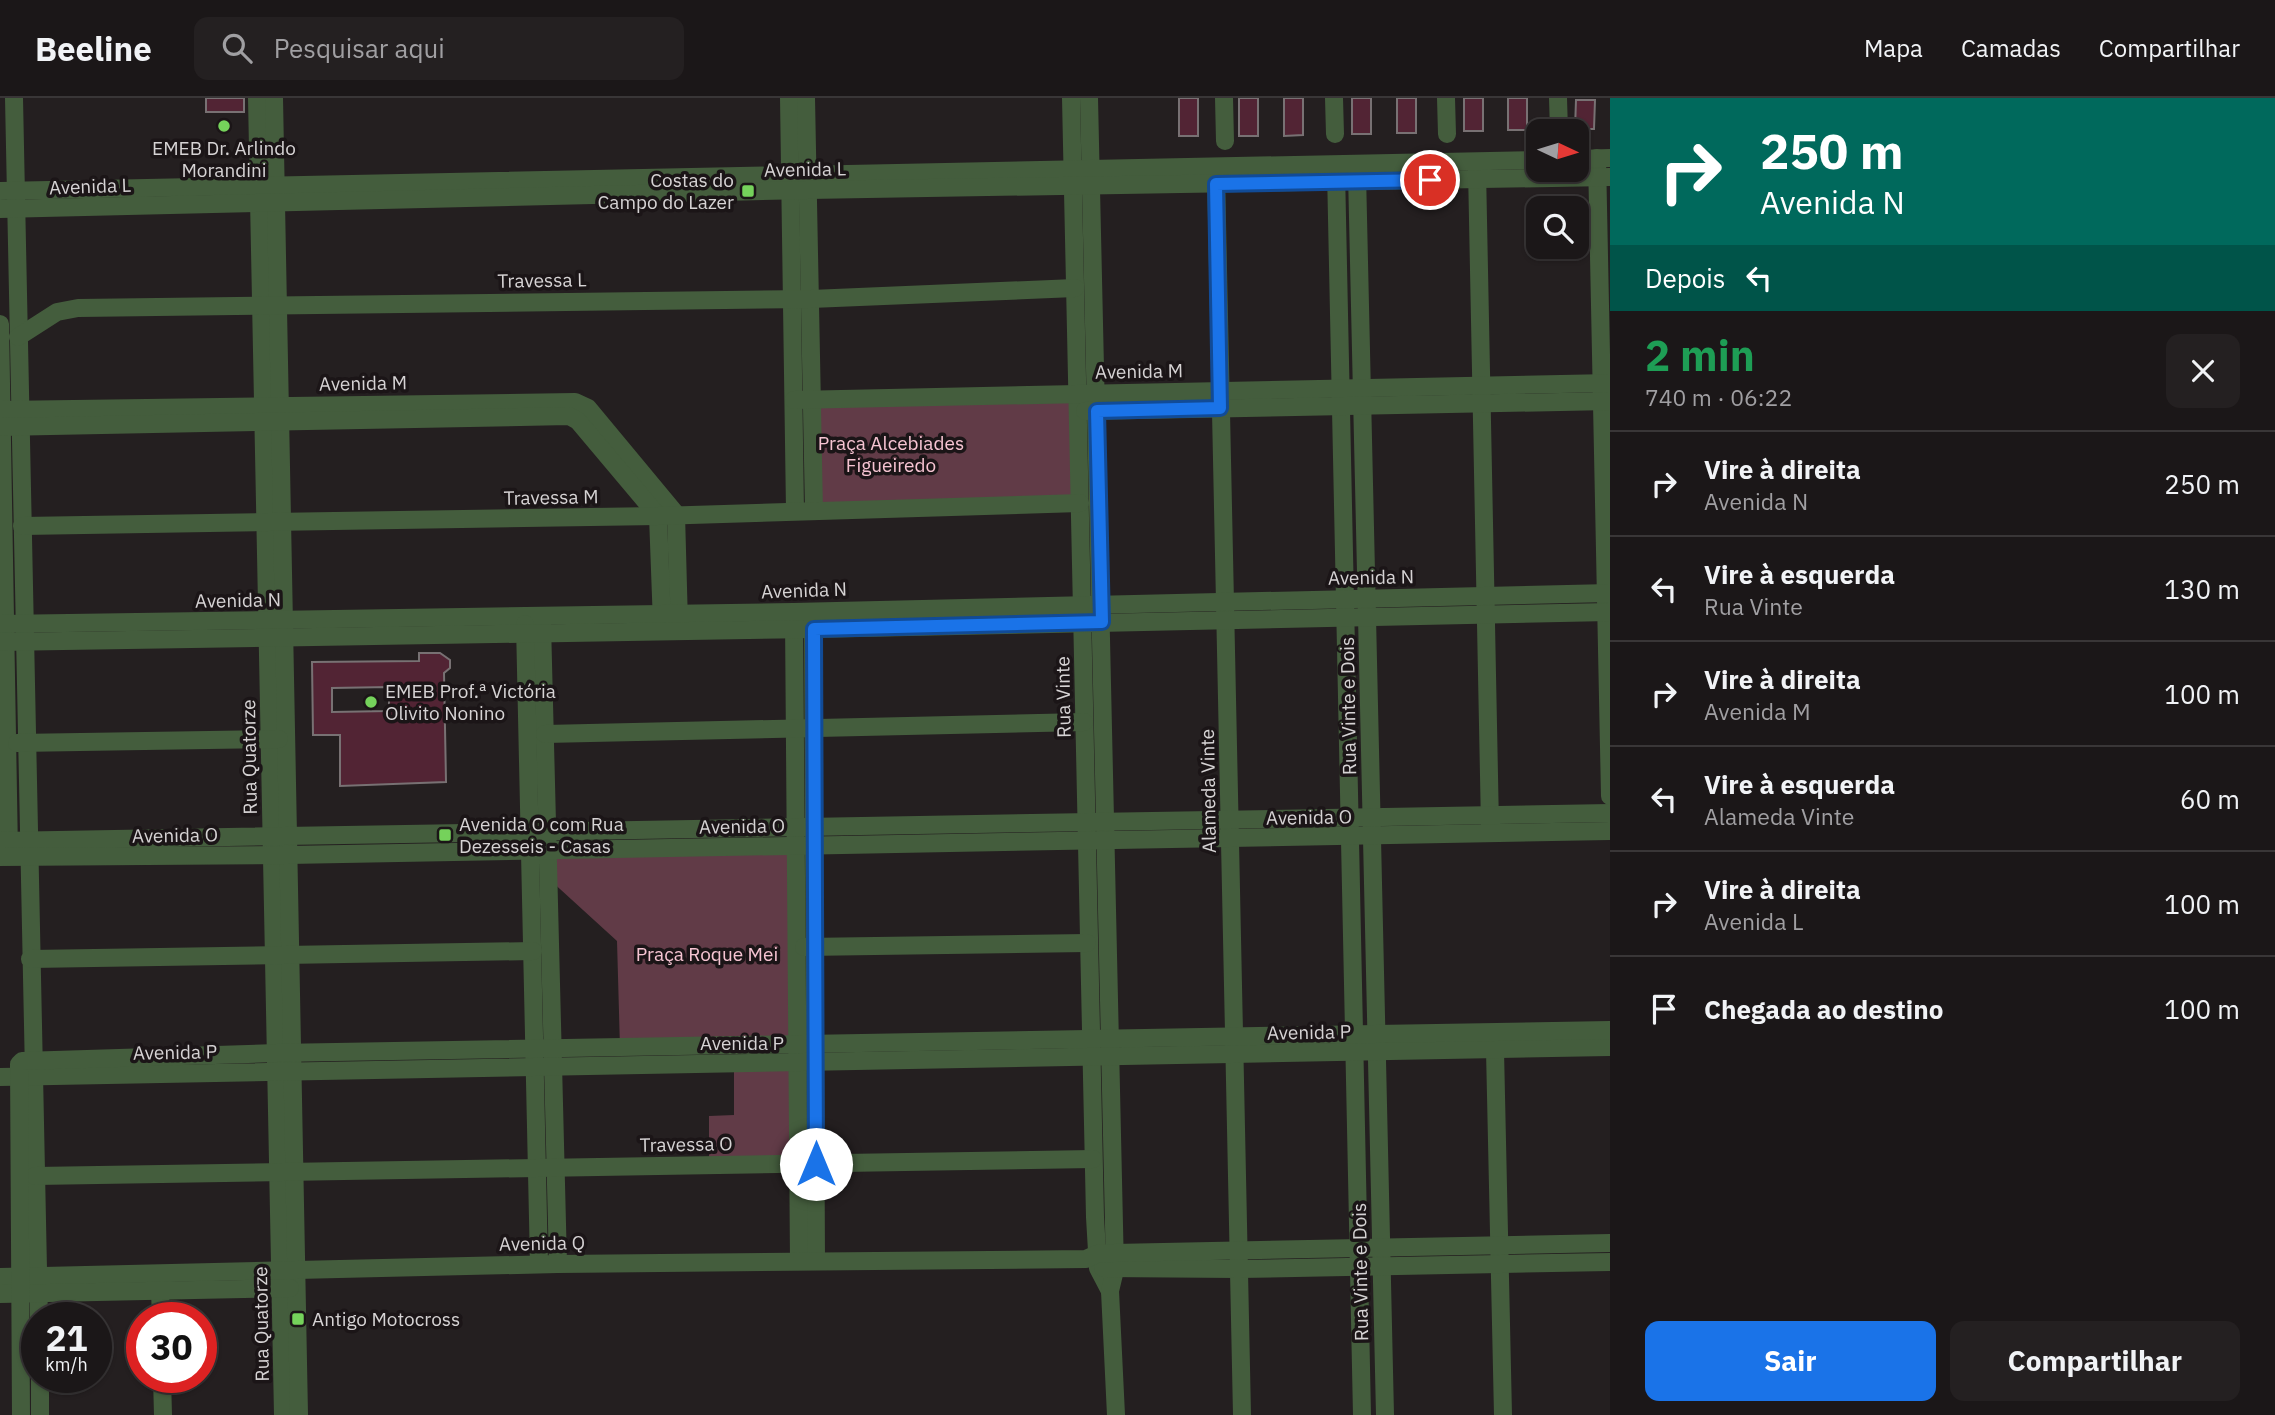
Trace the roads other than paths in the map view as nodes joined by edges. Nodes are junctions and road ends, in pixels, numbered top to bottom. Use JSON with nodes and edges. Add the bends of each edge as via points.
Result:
{"nodes":[{"id":1,"x":13,"y":98,"type":"edge"},
{"id":2,"x":257,"y":98,"type":"edge"},
{"id":3,"x":274,"y":98,"type":"edge"},
{"id":4,"x":789,"y":98,"type":"edge"},
{"id":5,"x":806,"y":98,"type":"edge"},
{"id":6,"x":1071,"y":98,"type":"edge"},
{"id":7,"x":1089,"y":98,"type":"edge"},
{"id":8,"x":1224,"y":98,"type":"edge"},
{"id":9,"x":1334,"y":98,"type":"edge"},
{"id":10,"x":1446,"y":98,"type":"edge"},
{"id":11,"x":1558,"y":98,"type":"edge"},
{"id":12,"x":1559,"y":119,"type":"edge"},
{"id":13,"x":1335,"y":134,"type":"dead end"},
{"id":14,"x":1447,"y":134,"type":"dead end"},
{"id":15,"x":1225,"y":141,"type":"dead end"},
{"id":16,"x":1603,"y":158,"type":"edge"},
{"id":17,"x":1526,"y":162,"type":"edge"},
{"id":18,"x":1336,"y":163,"type":"junction"},
{"id":19,"x":1357,"y":163,"type":"junction"},
{"id":20,"x":1216,"y":166,"type":"junction"},
{"id":21,"x":1082,"y":167,"type":"junction"},
{"id":22,"x":1477,"y":171,"type":"junction"},
{"id":23,"x":1604,"y":177,"type":"edge"},
{"id":24,"x":799,"y":182,"type":"junction"},
{"id":25,"x":1337,"y":182,"type":"junction"},
{"id":26,"x":1358,"y":182,"type":"junction"},
{"id":27,"x":1216,"y":184,"type":"junction"},
{"id":28,"x":1092,"y":187,"type":"junction"},
{"id":29,"x":1073,"y":188,"type":"junction"},
{"id":30,"x":267,"y":193,"type":"junction"},
{"id":31,"x":8,"y":200,"type":"edge"},
{"id":32,"x":1075,"y":288,"type":"junction"},
{"id":33,"x":802,"y":299,"type":"junction"},
{"id":34,"x":270,"y":306,"type":"junction"},
{"id":35,"x":0,"y":324,"type":"edge"},
{"id":36,"x":18,"y":337,"type":"junction"},
{"id":37,"x":1606,"y":392,"type":"edge"},
{"id":38,"x":1481,"y":394,"type":"junction"},
{"id":39,"x":1341,"y":397,"type":"junction"},
{"id":40,"x":1362,"y":397,"type":"junction"},
{"id":41,"x":794,"y":400,"type":"junction"},
{"id":42,"x":813,"y":400,"type":"junction"},
{"id":43,"x":1220,"y":400,"type":"junction"},
{"id":44,"x":1097,"y":402,"type":"junction"},
{"id":45,"x":1078,"y":403,"type":"junction"},
{"id":46,"x":272,"y":414,"type":"junction"},
{"id":47,"x":7,"y":418,"type":"edge"},
{"id":48,"x":1080,"y":503,"type":"junction"},
{"id":49,"x":796,"y":511,"type":"junction"},
{"id":50,"x":814,"y":511,"type":"junction"},
{"id":51,"x":667,"y":515,"type":"junction"},
{"id":52,"x":274,"y":522,"type":"junction"},
{"id":53,"x":22,"y":526,"type":"junction"},
{"id":54,"x":1225,"y":601,"type":"junction"},
{"id":55,"x":1608,"y":603,"type":"edge"},
{"id":56,"x":1486,"y":605,"type":"junction"},
{"id":57,"x":1346,"y":608,"type":"junction"},
{"id":58,"x":1367,"y":608,"type":"junction"},
{"id":59,"x":813,"y":611,"type":"junction"},
{"id":60,"x":1082,"y":613,"type":"junction"},
{"id":61,"x":1102,"y":613,"type":"junction"},
{"id":62,"x":1225,"y":620,"type":"junction"},
{"id":63,"x":794,"y":621,"type":"junction"},
{"id":64,"x":670,"y":623,"type":"junction"},
{"id":65,"x":534,"y":625,"type":"junction"},
{"id":66,"x":276,"y":629,"type":"junction"},
{"id":67,"x":814,"y":629,"type":"junction"},
{"id":68,"x":10,"y":633,"type":"edge"},
{"id":69,"x":1084,"y":722,"type":"junction"},
{"id":70,"x":806,"y":728,"type":"junction"},
{"id":71,"x":545,"y":734,"type":"junction"},
{"id":72,"x":278,"y":739,"type":"junction"},
{"id":73,"x":17,"y":743,"type":"junction"},
{"id":74,"x":1610,"y":796,"type":"edge"},
{"id":75,"x":1610,"y":813,"type":"edge"},
{"id":76,"x":1490,"y":825,"type":"junction"},
{"id":77,"x":1372,"y":827,"type":"junction"},
{"id":78,"x":1350,"y":828,"type":"junction"},
{"id":79,"x":1229,"y":830,"type":"junction"},
{"id":80,"x":1610,"y":831,"type":"edge"},
{"id":81,"x":1086,"y":833,"type":"junction"},
{"id":82,"x":1105,"y":833,"type":"junction"},
{"id":83,"x":796,"y":837,"type":"junction"},
{"id":84,"x":815,"y":837,"type":"junction"},
{"id":85,"x":539,"y":842,"type":"junction"},
{"id":86,"x":280,"y":846,"type":"junction"},
{"id":87,"x":5,"y":849,"type":"edge"},
{"id":88,"x":28,"y":849,"type":"junction"},
{"id":89,"x":1087,"y":943,"type":"junction"},
{"id":90,"x":806,"y":947,"type":"junction"},
{"id":91,"x":533,"y":951,"type":"junction"},
{"id":92,"x":282,"y":954,"type":"junction"},
{"id":93,"x":30,"y":959,"type":"junction"},
{"id":94,"x":1610,"y":1030,"type":"edge"},
{"id":95,"x":1355,"y":1044,"type":"junction"},
{"id":96,"x":1376,"y":1044,"type":"junction"},
{"id":97,"x":1234,"y":1046,"type":"junction"},
{"id":98,"x":1610,"y":1047,"type":"edge"},
{"id":99,"x":1109,"y":1049,"type":"junction"},
{"id":100,"x":1090,"y":1050,"type":"junction"},
{"id":101,"x":1495,"y":1050,"type":"junction"},
{"id":102,"x":807,"y":1054,"type":"junction"},
{"id":103,"x":544,"y":1057,"type":"junction"},
{"id":104,"x":285,"y":1062,"type":"junction"},
{"id":105,"x":26,"y":1069,"type":"junction"},
{"id":106,"x":0,"y":1077,"type":"edge"},
{"id":107,"x":1093,"y":1159,"type":"junction"},
{"id":108,"x":807,"y":1164,"type":"junction"},
{"id":109,"x":547,"y":1166,"type":"junction"},
{"id":110,"x":287,"y":1171,"type":"junction"},
{"id":111,"x":35,"y":1176,"type":"junction"},
{"id":112,"x":1610,"y":1243,"type":"edge"},
{"id":113,"x":1381,"y":1248,"type":"junction"},
{"id":114,"x":1238,"y":1250,"type":"junction"},
{"id":115,"x":1499,"y":1255,"type":"junction"},
{"id":116,"x":1359,"y":1258,"type":"junction"},
{"id":117,"x":807,"y":1261,"type":"junction"},
{"id":118,"x":1102,"y":1261,"type":"junction"},
{"id":119,"x":1610,"y":1262,"type":"edge"},
{"id":120,"x":539,"y":1264,"type":"junction"},
{"id":121,"x":558,"y":1264,"type":"junction"},
{"id":122,"x":1381,"y":1266,"type":"junction"},
{"id":123,"x":1239,"y":1269,"type":"junction"},
{"id":124,"x":289,"y":1279,"type":"junction"},
{"id":125,"x":9,"y":1285,"type":"edge"},
{"id":126,"x":38,"y":1285,"type":"junction"},
{"id":127,"x":160,"y":1291,"type":"junction"},
{"id":128,"x":38,"y":1302,"type":"edge"},
{"id":129,"x":160,"y":1302,"type":"edge"},
{"id":130,"x":40,"y":1393,"type":"edge"},
{"id":131,"x":162,"y":1393,"type":"edge"},
{"id":132,"x":21,"y":1415,"type":"edge"},
{"id":133,"x":40,"y":1415,"type":"edge"},
{"id":134,"x":163,"y":1415,"type":"edge"},
{"id":135,"x":283,"y":1415,"type":"edge"},
{"id":136,"x":299,"y":1415,"type":"edge"},
{"id":137,"x":1116,"y":1415,"type":"edge"},
{"id":138,"x":1242,"y":1415,"type":"edge"},
{"id":139,"x":1362,"y":1415,"type":"edge"},
{"id":140,"x":1385,"y":1415,"type":"edge"},
{"id":141,"x":1503,"y":1415,"type":"edge"}],
"edges":[{"from":1,"to":31,"type":"street"},
{"from":2,"to":30,"type":"street","name":"Rua Quatorze"},
{"from":3,"to":30,"type":"street","name":"Rua Quatorze"},
{"from":4,"to":24,"type":"street"},
{"from":5,"to":24,"type":"street"},
{"from":6,"to":21,"type":"street","name":"Rua Vinte"},
{"from":7,"to":21,"type":"street","name":"Rua Vinte"},
{"from":8,"to":15,"type":"street"},
{"from":9,"to":13,"type":"street"},
{"from":10,"to":14,"type":"street"},
{"from":11,"to":12,"type":"street"},
{"from":16,"to":23,"type":"street"},
{"from":17,"to":22,"type":"street","name":"Avenida L"},
{"from":18,"to":19,"type":"street","name":"Avenida L"},
{"from":18,"to":20,"type":"street","name":"Avenida L"},
{"from":18,"to":25,"type":"street","name":"Rua Vinte e Dois"},
{"from":19,"to":22,"type":"street","name":"Avenida L"},
{"from":19,"to":26,"type":"street","name":"Rua Vinte e Dois"},
{"from":20,"to":21,"type":"street","name":"Avenida L"},
{"from":20,"to":27,"type":"street","name":"Alameda Vinte"},
{"from":21,"to":24,"type":"street","name":"Avenida L"},
{"from":21,"to":28,"type":"street","name":"Rua Vinte"},
{"from":21,"to":29,"type":"street","name":"Rua Vinte"},
{"from":22,"to":23,"type":"street","name":"Avenida L"},
{"from":22,"to":26,"type":"street","name":"Avenida L"},
{"from":22,"to":38,"type":"street"},
{"from":23,"to":37,"type":"street"},
{"from":24,"to":29,"type":"street","name":"Avenida L"},
{"from":24,"to":30,"type":"street","name":"Avenida L"},
{"from":24,"to":33,"type":"street"},
{"from":25,"to":26,"type":"street","name":"Avenida L"},
{"from":25,"to":27,"type":"street","name":"Avenida L"},
{"from":25,"to":39,"type":"street","name":"Rua Vinte e Dois"},
{"from":26,"to":40,"type":"street","name":"Rua Vinte e Dois"},
{"from":27,"to":28,"type":"street","name":"Avenida L"},
{"from":27,"to":43,"type":"street","name":"Alameda Vinte"},
{"from":28,"to":29,"type":"street","name":"Avenida L"},
{"from":28,"to":44,"type":"street","name":"Rua Vinte"},
{"from":29,"to":32,"type":"street","name":"Rua Vinte"},
{"from":30,"to":31,"type":"street","name":"Avenida L"},
{"from":30,"to":34,"type":"street","name":"Rua Quatorze"},
{"from":31,"to":36,"type":"street"},
{"from":32,"to":33,"type":"street","name":"Travessa L"},
{"from":32,"to":45,"type":"street","name":"Rua Vinte"},
{"from":33,"to":34,"type":"street","name":"Travessa L"},
{"from":33,"to":41,"type":"street"},
{"from":33,"to":42,"type":"street"},
{"from":34,"to":36,"type":"street","name":"Travessa L","via":[[68,309]]},
{"from":34,"to":46,"type":"street","name":"Rua Quatorze"},
{"from":35,"to":47,"type":"street"},
{"from":36,"to":47,"type":"street"},
{"from":37,"to":38,"type":"street","name":"Avenida M"},
{"from":37,"to":55,"type":"street"},
{"from":38,"to":40,"type":"street","name":"Avenida M"},
{"from":38,"to":56,"type":"street"},
{"from":39,"to":40,"type":"street","name":"Avenida M"},
{"from":39,"to":43,"type":"street","name":"Avenida M"},
{"from":39,"to":57,"type":"street","name":"Rua Vinte e Dois"},
{"from":40,"to":58,"type":"street","name":"Rua Vinte e Dois"},
{"from":41,"to":42,"type":"street","name":"Avenida M"},
{"from":41,"to":49,"type":"street"},
{"from":42,"to":45,"type":"street","name":"Avenida M"},
{"from":42,"to":50,"type":"street"},
{"from":43,"to":44,"type":"street","name":"Avenida M"},
{"from":43,"to":54,"type":"street","name":"Alameda Vinte"},
{"from":44,"to":45,"type":"street","name":"Avenida M"},
{"from":44,"to":61,"type":"street","name":"Rua Vinte"},
{"from":45,"to":48,"type":"street","name":"Rua Vinte"},
{"from":46,"to":47,"type":"street","name":"Avenida M"},
{"from":46,"to":51,"type":"street","name":"Avenida M","via":[[588,408]]},
{"from":46,"to":52,"type":"street","name":"Rua Quatorze"},
{"from":47,"to":53,"type":"street"},
{"from":47,"to":68,"type":"street"},
{"from":48,"to":50,"type":"street","name":"Travessa M"},
{"from":48,"to":60,"type":"street","name":"Rua Vinte"},
{"from":49,"to":50,"type":"street","name":"Travessa M"},
{"from":49,"to":51,"type":"street","name":"Travessa M"},
{"from":51,"to":52,"type":"street","name":"Travessa M"},
{"from":51,"to":64,"type":"street"},
{"from":52,"to":53,"type":"street","name":"Travessa M"},
{"from":52,"to":66,"type":"street","name":"Rua Quatorze"},
{"from":53,"to":68,"type":"street"},
{"from":54,"to":57,"type":"street","name":"Avenida N"},
{"from":54,"to":61,"type":"street","name":"Avenida N"},
{"from":54,"to":62,"type":"street","name":"Alameda Vinte"},
{"from":55,"to":56,"type":"street","name":"Avenida N"},
{"from":55,"to":74,"type":"street"},
{"from":56,"to":58,"type":"street","name":"Avenida N"},
{"from":56,"to":76,"type":"street"},
{"from":57,"to":58,"type":"street","name":"Avenida N"},
{"from":57,"to":62,"type":"street","name":"Avenida N"},
{"from":57,"to":78,"type":"street","name":"Rua Vinte e Dois"},
{"from":58,"to":77,"type":"street","name":"Rua Vinte e Dois"},
{"from":59,"to":60,"type":"street","name":"Avenida N"},
{"from":59,"to":63,"type":"street","name":"Avenida N"},
{"from":59,"to":67,"type":"street"},
{"from":60,"to":61,"type":"street","name":"Avenida N"},
{"from":60,"to":67,"type":"street","name":"Avenida N"},
{"from":60,"to":69,"type":"street","name":"Rua Vinte"},
{"from":61,"to":62,"type":"street","name":"Avenida N"},
{"from":61,"to":82,"type":"street","name":"Rua Vinte"},
{"from":62,"to":79,"type":"street","name":"Alameda Vinte"},
{"from":63,"to":64,"type":"street","name":"Avenida N"},
{"from":63,"to":67,"type":"street","name":"Avenida N"},
{"from":63,"to":70,"type":"street"},
{"from":64,"to":65,"type":"street","name":"Avenida N"},
{"from":65,"to":66,"type":"street","name":"Avenida N"},
{"from":65,"to":71,"type":"street"},
{"from":65,"to":85,"type":"street"},
{"from":66,"to":68,"type":"street","name":"Avenida N"},
{"from":66,"to":72,"type":"street","name":"Rua Quatorze"},
{"from":67,"to":70,"type":"street"},
{"from":68,"to":73,"type":"street"},
{"from":69,"to":70,"type":"street"},
{"from":69,"to":81,"type":"street","name":"Rua Vinte"},
{"from":70,"to":71,"type":"street"},
{"from":70,"to":83,"type":"street"},
{"from":70,"to":84,"type":"street"},
{"from":71,"to":85,"type":"street"},
{"from":72,"to":73,"type":"street"},
{"from":72,"to":86,"type":"street","name":"Rua Quatorze"},
{"from":73,"to":87,"type":"street"},
{"from":73,"to":88,"type":"street"},
{"from":75,"to":76,"type":"street","name":"Avenida O"},
{"from":76,"to":77,"type":"street","name":"Avenida O"},
{"from":76,"to":80,"type":"street","name":"Avenida O"},
{"from":77,"to":78,"type":"street","name":"Avenida O"},
{"from":77,"to":96,"type":"street","name":"Rua Vinte e Dois"},
{"from":78,"to":79,"type":"street","name":"Avenida O"},
{"from":78,"to":95,"type":"street","name":"Rua Vinte e Dois"},
{"from":79,"to":82,"type":"street","name":"Avenida O"},
{"from":79,"to":97,"type":"street","name":"Alameda Vinte"},
{"from":81,"to":82,"type":"street","name":"Avenida O"},
{"from":81,"to":84,"type":"street","name":"Avenida O"},
{"from":81,"to":89,"type":"street","name":"Rua Vinte"},
{"from":82,"to":99,"type":"street","name":"Rua Vinte"},
{"from":83,"to":84,"type":"street","name":"Avenida O"},
{"from":83,"to":85,"type":"street","name":"Avenida O"},
{"from":83,"to":90,"type":"street"},
{"from":84,"to":90,"type":"street"},
{"from":85,"to":86,"type":"street","name":"Avenida O"},
{"from":85,"to":91,"type":"street"},
{"from":85,"to":103,"type":"street"},
{"from":86,"to":88,"type":"street","name":"Avenida O"},
{"from":86,"to":92,"type":"street","name":"Rua Quatorze"},
{"from":87,"to":88,"type":"street","name":"Avenida O"},
{"from":88,"to":93,"type":"street"},
{"from":89,"to":90,"type":"street"},
{"from":89,"to":100,"type":"street","name":"Rua Vinte"},
{"from":90,"to":102,"type":"street"},
{"from":91,"to":92,"type":"street"},
{"from":91,"to":103,"type":"street"},
{"from":92,"to":93,"type":"street"},
{"from":92,"to":104,"type":"street","name":"Rua Quatorze"},
{"from":93,"to":105,"type":"street"},
{"from":94,"to":96,"type":"street","name":"Avenida P"},
{"from":95,"to":96,"type":"street","name":"Avenida P"},
{"from":95,"to":97,"type":"street","name":"Avenida P"},
{"from":95,"to":116,"type":"street","name":"Rua Vinte e Dois"},
{"from":96,"to":101,"type":"street","name":"Avenida P"},
{"from":96,"to":113,"type":"street","name":"Rua Vinte e Dois"},
{"from":97,"to":99,"type":"street","name":"Avenida P"},
{"from":97,"to":114,"type":"street","name":"Alameda Vinte"},
{"from":98,"to":101,"type":"street","name":"Avenida P"},
{"from":99,"to":100,"type":"street","name":"Avenida P"},
{"from":99,"to":118,"type":"street","name":"Rua Vinte"},
{"from":100,"to":102,"type":"street","name":"Avenida P"},
{"from":100,"to":107,"type":"street","name":"Rua Vinte"},
{"from":101,"to":115,"type":"street"},
{"from":102,"to":103,"type":"street","name":"Avenida P"},
{"from":102,"to":108,"type":"street"},
{"from":103,"to":104,"type":"street","name":"Avenida P"},
{"from":103,"to":109,"type":"street"},
{"from":104,"to":105,"type":"street","name":"Avenida P"},
{"from":104,"to":110,"type":"street","name":"Rua Quatorze"},
{"from":105,"to":106,"type":"street","name":"Avenida P"},
{"from":105,"to":111,"type":"street"},
{"from":105,"to":125,"type":"street"},
{"from":107,"to":108,"type":"street","name":"Travessa O"},
{"from":107,"to":118,"type":"street","name":"Rua Vinte"},
{"from":108,"to":109,"type":"street","name":"Travessa O"},
{"from":108,"to":117,"type":"street"},
{"from":109,"to":110,"type":"street","name":"Travessa O"},
{"from":109,"to":120,"type":"street"},
{"from":109,"to":121,"type":"street"},
{"from":110,"to":111,"type":"street","name":"Travessa O"},
{"from":110,"to":124,"type":"street","name":"Rua Quatorze"},
{"from":111,"to":126,"type":"street"},
{"from":112,"to":115,"type":"street","name":"Avenida Q"},
{"from":113,"to":115,"type":"street","name":"Avenida Q"},
{"from":113,"to":116,"type":"street","name":"Avenida Q"},
{"from":113,"to":122,"type":"street","name":"Rua Vinte e Dois"},
{"from":114,"to":116,"type":"street","name":"Avenida Q"},
{"from":114,"to":118,"type":"street","name":"Avenida Q"},
{"from":114,"to":123,"type":"street","name":"Alameda Vinte"},
{"from":115,"to":119,"type":"street","name":"Avenida Q"},
{"from":115,"to":122,"type":"street","name":"Avenida Q"},
{"from":115,"to":141,"type":"street"},
{"from":116,"to":122,"type":"street","name":"Avenida Q"},
{"from":116,"to":123,"type":"street","name":"Avenida Q"},
{"from":116,"to":139,"type":"street","name":"Rua Vinte e Dois"},
{"from":117,"to":118,"type":"street","name":"Avenida Q"},
{"from":117,"to":121,"type":"street","name":"Avenida Q"},
{"from":118,"to":123,"type":"street","name":"Avenida Q"},
{"from":118,"to":137,"type":"street","name":"Rua Vinte","via":[[1110,1291]]},
{"from":120,"to":121,"type":"street","name":"Avenida Q"},
{"from":120,"to":124,"type":"street","name":"Avenida Q"},
{"from":122,"to":140,"type":"street","name":"Rua Vinte e Dois"},
{"from":123,"to":138,"type":"street","name":"Alameda Vinte"},
{"from":124,"to":126,"type":"street","name":"Avenida Q"},
{"from":124,"to":127,"type":"street","name":"Avenida Q"},
{"from":124,"to":135,"type":"street","name":"Rua Quatorze"},
{"from":124,"to":136,"type":"street","name":"Rua Quatorze"},
{"from":125,"to":126,"type":"street","name":"Avenida Q"},
{"from":125,"to":132,"type":"street"},
{"from":126,"to":127,"type":"street","name":"Avenida Q"},
{"from":126,"to":128,"type":"street"},
{"from":127,"to":129,"type":"street"},
{"from":130,"to":133,"type":"street"},
{"from":131,"to":134,"type":"street"}]}
